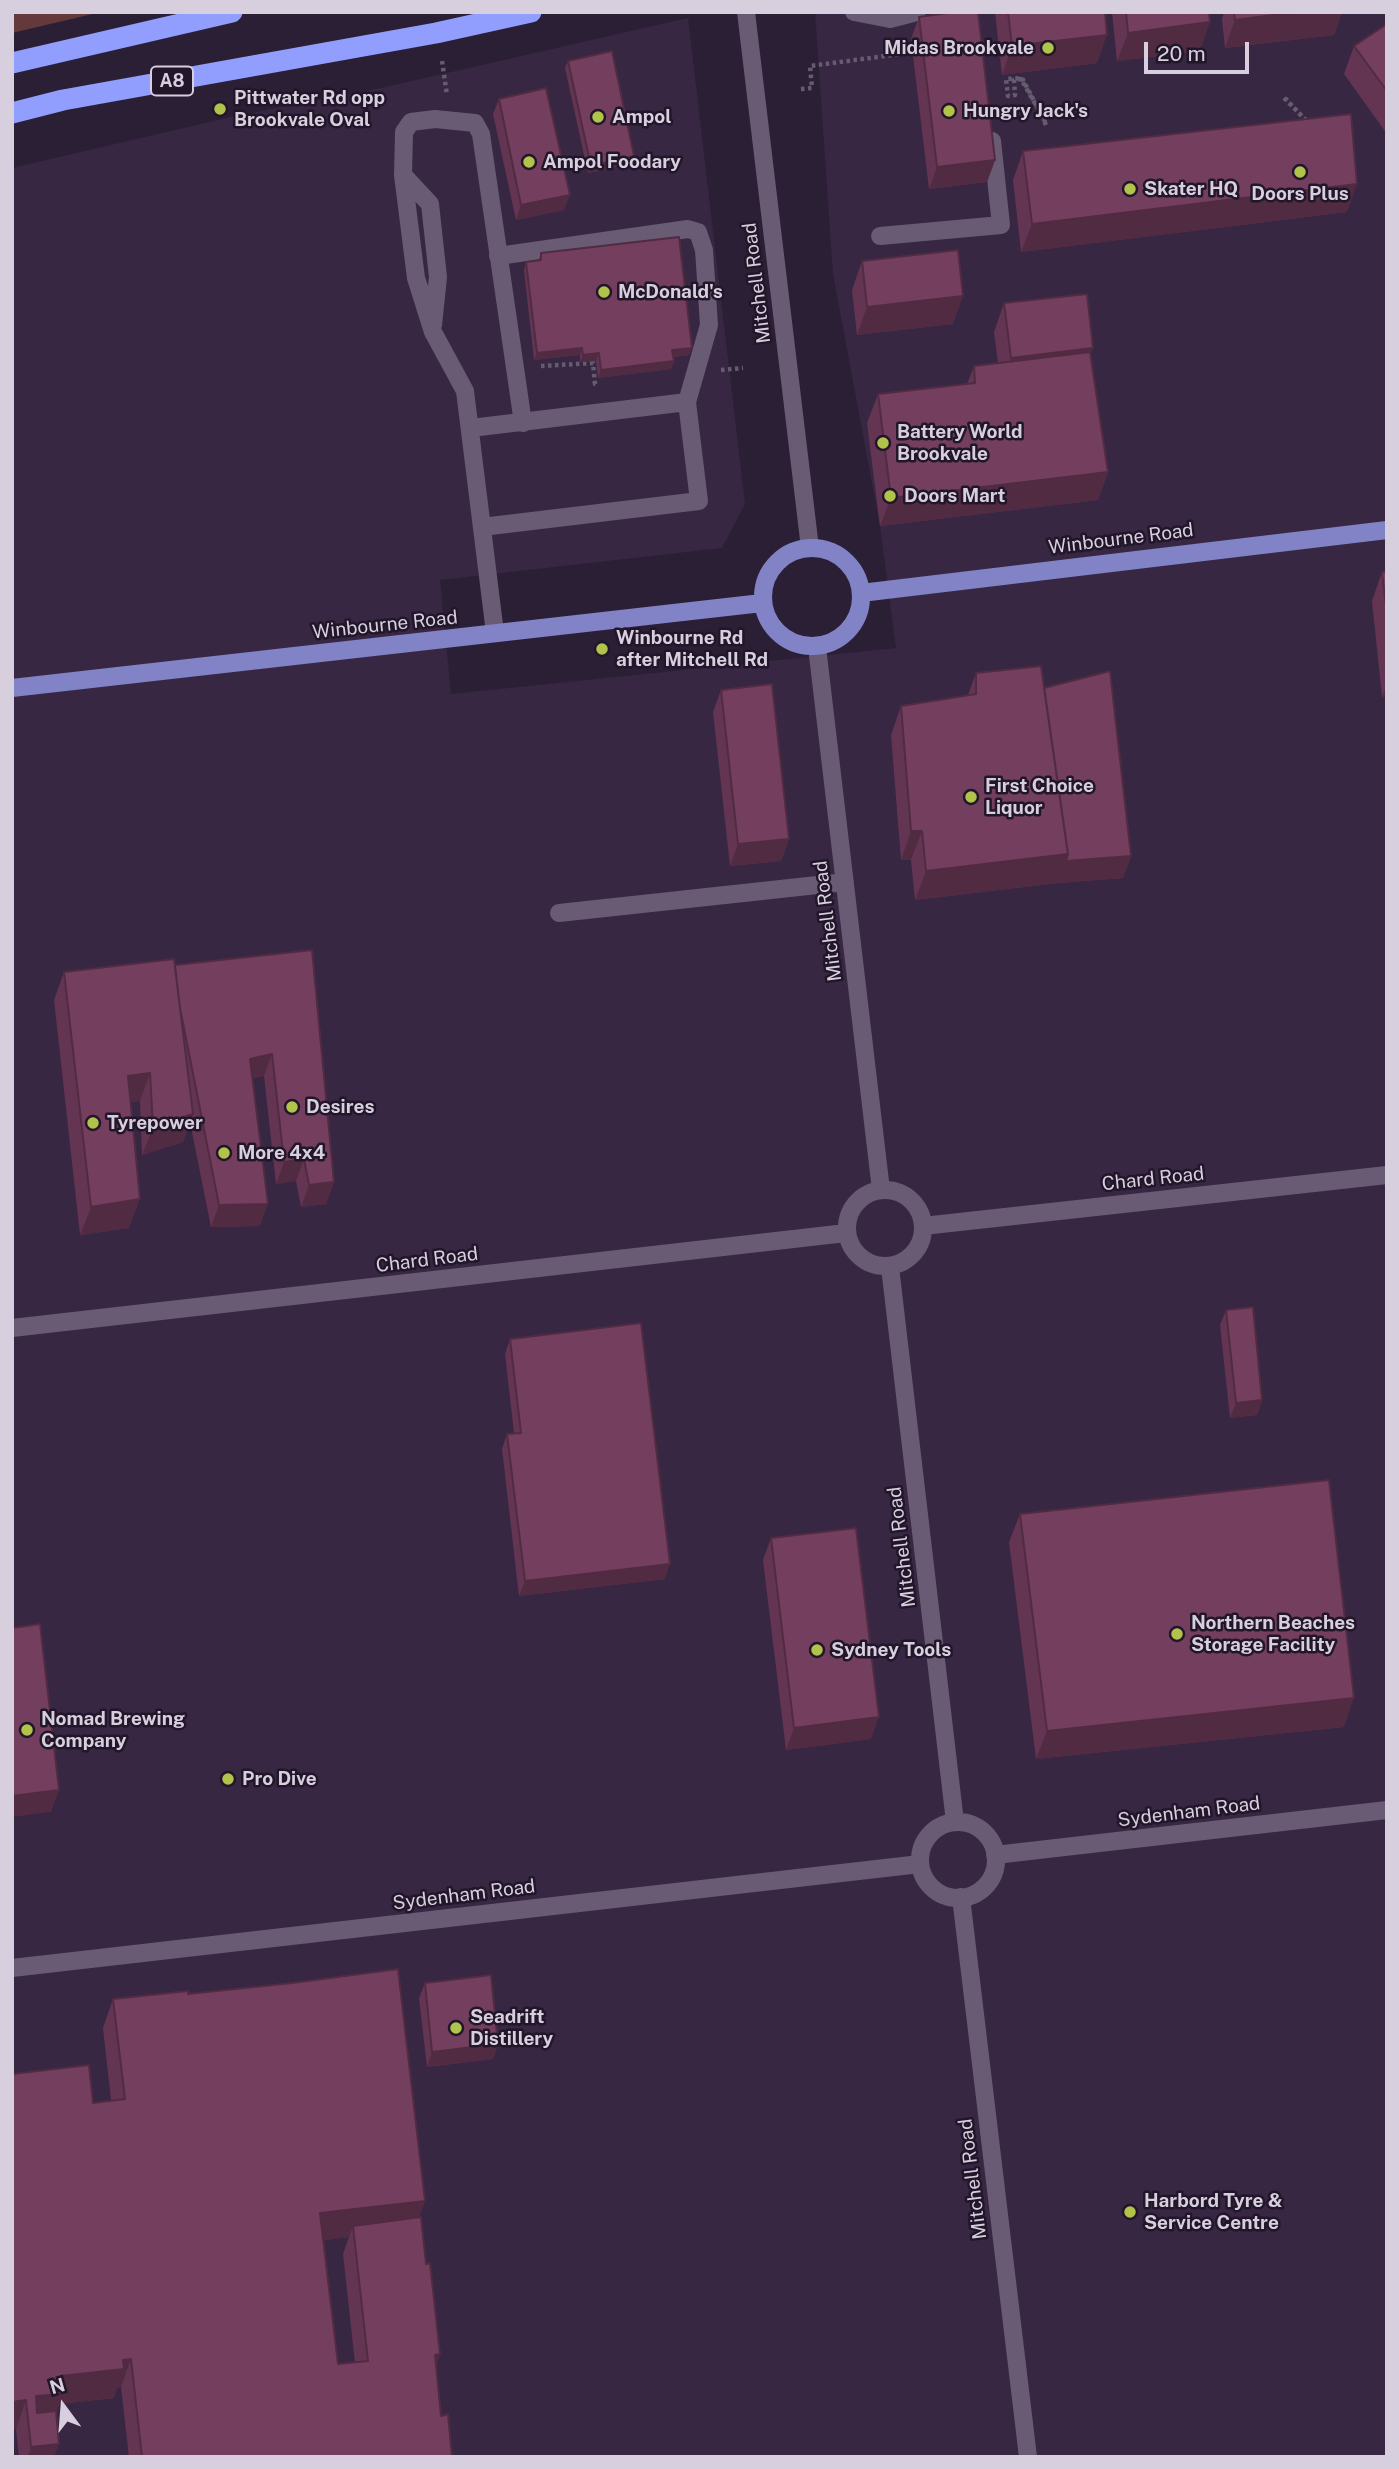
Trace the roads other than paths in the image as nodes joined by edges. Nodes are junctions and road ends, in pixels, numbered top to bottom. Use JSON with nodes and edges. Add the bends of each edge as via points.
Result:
{"nodes":[{"id":1,"x":232,"y":12,"type":"edge"},
{"id":2,"x":531,"y":12,"type":"edge"},
{"id":3,"x":746,"y":12,"type":"edge"},
{"id":4,"x":854,"y":12,"type":"edge"},
{"id":5,"x":917,"y":12,"type":"edge"},
{"id":6,"x":487,"y":17,"type":"edge"},
{"id":7,"x":12,"y":63,"type":"edge"},
{"id":8,"x":12,"y":113,"type":"edge"},
{"id":9,"x":989,"y":119,"type":"edge"},
{"id":10,"x":880,"y":236,"type":"dead end"},
{"id":11,"x":498,"y":256,"type":"junction"},
{"id":12,"x":687,"y":402,"type":"junction"},
{"id":13,"x":523,"y":423,"type":"junction"},
{"id":14,"x":471,"y":428,"type":"junction"},
{"id":15,"x":482,"y":527,"type":"junction"},
{"id":16,"x":1387,"y":530,"type":"edge"},
{"id":17,"x":810,"y":548,"type":"junction"},
{"id":18,"x":861,"y":593,"type":"junction"},
{"id":19,"x":762,"y":603,"type":"junction"},
{"id":20,"x":495,"y":633,"type":"junction"},
{"id":21,"x":817,"y":647,"type":"junction"},
{"id":22,"x":12,"y":688,"type":"edge"},
{"id":23,"x":845,"y":882,"type":"junction"},
{"id":24,"x":559,"y":913,"type":"dead end"},
{"id":25,"x":1387,"y":1175,"type":"edge"},
{"id":26,"x":881,"y":1190,"type":"junction"},
{"id":27,"x":923,"y":1226,"type":"junction"},
{"id":28,"x":846,"y":1233,"type":"junction"},
{"id":29,"x":890,"y":1267,"type":"junction"},
{"id":30,"x":12,"y":1328,"type":"edge"},
{"id":31,"x":1387,"y":1810,"type":"edge"},
{"id":32,"x":955,"y":1822,"type":"junction"},
{"id":33,"x":995,"y":1855,"type":"junction"},
{"id":34,"x":920,"y":1864,"type":"junction"},
{"id":35,"x":961,"y":1897,"type":"junction"},
{"id":36,"x":12,"y":1968,"type":"edge"},
{"id":37,"x":1028,"y":2457,"type":"edge"}],
"edges":[{"from":1,"to":7,"type":"highway"},
{"from":2,"to":6,"type":"highway","number":"A8"},
{"from":3,"to":17,"type":"street","name":"Mitchell Road"},
{"from":4,"to":5,"type":"street","via":[[890,19]]},
{"from":6,"to":8,"type":"highway","number":"A8"},
{"from":9,"to":10,"type":"street","via":[[1001,225]]},
{"from":11,"to":12,"type":"street","via":[[688,229],[698,232],[704,250],[709,325]]},
{"from":11,"to":13,"type":"street"},
{"from":11,"to":14,"type":"street","via":[[481,134],[475,123],[411,122],[404,132],[403,175],[416,278],[433,332],[465,391]]},
{"from":12,"to":13,"type":"street"},
{"from":12,"to":15,"type":"street","via":[[699,501]]},
{"from":13,"to":14,"type":"street"},
{"from":14,"to":15,"type":"street"},
{"from":15,"to":20,"type":"street"},
{"from":16,"to":18,"type":"main road","name":"Winbourne Road"},
{"from":17,"to":18,"type":"main road","via":[[845,560]]},
{"from":17,"to":19,"type":"main road","via":[[794,551],[775,566],[763,587]]},
{"from":18,"to":21,"type":"main road","via":[[855,622],[845,634]]},
{"from":19,"to":20,"type":"main road","name":"Winbourne Road"},
{"from":19,"to":21,"type":"main road","via":[[766,618],[787,641]]},
{"from":20,"to":22,"type":"main road","name":"Winbourne Road"},
{"from":21,"to":23,"type":"street","name":"Mitchell Road"},
{"from":23,"to":24,"type":"street"},
{"from":23,"to":26,"type":"street","name":"Mitchell Road"},
{"from":25,"to":27,"type":"street","name":"Chard Road"},
{"from":26,"to":27,"type":"street","via":[[911,1199]]},
{"from":26,"to":28,"type":"street","via":[[854,1205]]},
{"from":27,"to":29,"type":"street","via":[[915,1252]]},
{"from":28,"to":29,"type":"street","via":[[859,1257]]},
{"from":28,"to":30,"type":"street","name":"Chard Road"},
{"from":29,"to":32,"type":"street","name":"Mitchell Road"},
{"from":31,"to":33,"type":"street","name":"Sydenham Road"},
{"from":32,"to":33,"type":"street","via":[[984,1832]]},
{"from":32,"to":34,"type":"street","via":[[935,1829],[928,1837]]},
{"from":33,"to":35,"type":"street","via":[[988,1882],[972,1895]]},
{"from":34,"to":35,"type":"street","via":[[934,1889]]},
{"from":34,"to":36,"type":"street","name":"Sydenham Road"},
{"from":35,"to":37,"type":"street","name":"Mitchell Road"}]}
